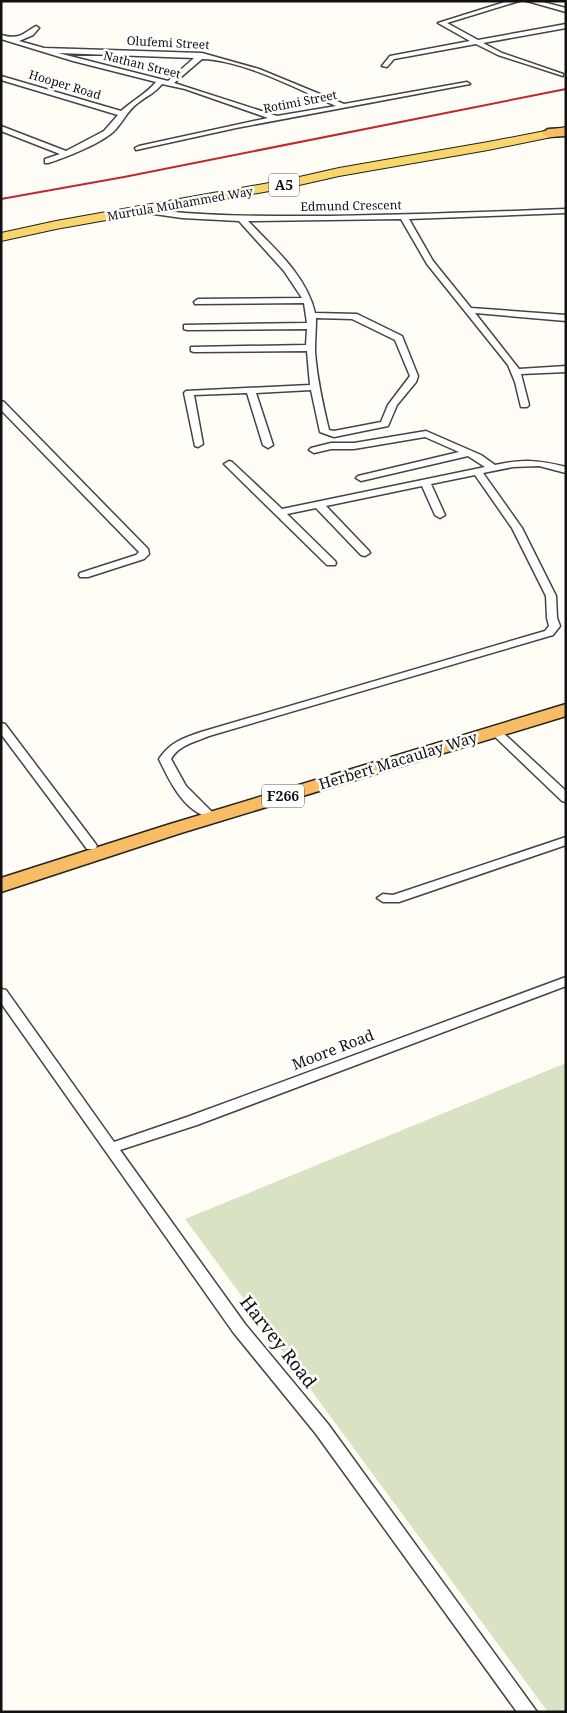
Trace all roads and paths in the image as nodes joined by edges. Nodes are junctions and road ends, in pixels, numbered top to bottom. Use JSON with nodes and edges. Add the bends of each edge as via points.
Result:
{"nodes":[{"id":1,"x":516,"y":1,"type":"edge"},
{"id":2,"x":530,"y":1,"type":"edge"},
{"id":3,"x":566,"y":10,"type":"edge"},
{"id":4,"x":566,"y":26,"type":"edge"},
{"id":5,"x":36,"y":28,"type":"dead end"},
{"id":6,"x":1,"y":37,"type":"edge"},
{"id":7,"x":15,"y":40,"type":"junction"},
{"id":8,"x":474,"y":42,"type":"junction"},
{"id":9,"x":45,"y":50,"type":"junction"},
{"id":10,"x":202,"y":55,"type":"junction"},
{"id":11,"x":386,"y":66,"type":"dead end"},
{"id":12,"x":561,"y":72,"type":"edge"},
{"id":13,"x":1,"y":78,"type":"edge"},
{"id":14,"x":160,"y":82,"type":"junction"},
{"id":15,"x":169,"y":84,"type":"junction"},
{"id":16,"x":466,"y":84,"type":"dead end"},
{"id":17,"x":341,"y":105,"type":"junction"},
{"id":18,"x":122,"y":114,"type":"junction"},
{"id":19,"x":277,"y":118,"type":"junction"},
{"id":20,"x":1,"y":128,"type":"edge"},
{"id":21,"x":566,"y":131,"type":"edge"},
{"id":22,"x":548,"y":133,"type":"joint"},
{"id":23,"x":139,"y":148,"type":"dead end"},
{"id":24,"x":67,"y":154,"type":"junction"},
{"id":25,"x":48,"y":161,"type":"dead end"},
{"id":26,"x":566,"y":211,"type":"edge"},
{"id":27,"x":138,"y":212,"type":"junction"},
{"id":28,"x":404,"y":217,"type":"junction"},
{"id":29,"x":242,"y":219,"type":"junction"},
{"id":30,"x":1,"y":237,"type":"edge"},
{"id":31,"x":307,"y":300,"type":"junction"},
{"id":32,"x":198,"y":302,"type":"dead end"},
{"id":33,"x":470,"y":310,"type":"junction"},
{"id":34,"x":311,"y":315,"type":"junction"},
{"id":35,"x":566,"y":318,"type":"edge"},
{"id":36,"x":313,"y":326,"type":"junction"},
{"id":37,"x":187,"y":327,"type":"dead end"},
{"id":38,"x":311,"y":348,"type":"junction"},
{"id":39,"x":194,"y":349,"type":"dead end"},
{"id":40,"x":566,"y":369,"type":"edge"},
{"id":41,"x":517,"y":372,"type":"junction"},
{"id":42,"x":315,"y":387,"type":"junction"},
{"id":43,"x":251,"y":390,"type":"junction"},
{"id":44,"x":524,"y":405,"type":"dead end"},
{"id":45,"x":3,"y":407,"type":"edge"},
{"id":46,"x":198,"y":444,"type":"dead end"},
{"id":47,"x":268,"y":445,"type":"dead end"},
{"id":48,"x":314,"y":450,"type":"dead end"},
{"id":49,"x":468,"y":453,"type":"junction"},
{"id":50,"x":229,"y":464,"type":"dead end"},
{"id":51,"x":493,"y":468,"type":"junction"},
{"id":52,"x":566,"y":470,"type":"edge"},
{"id":53,"x":477,"y":471,"type":"junction"},
{"id":54,"x":361,"y":478,"type":"dead end"},
{"id":55,"x":425,"y":482,"type":"junction"},
{"id":56,"x":318,"y":504,"type":"junction"},
{"id":57,"x":279,"y":513,"type":"junction"},
{"id":58,"x":440,"y":515,"type":"dead end"},
{"id":59,"x":365,"y":553,"type":"dead end"},
{"id":60,"x":331,"y":563,"type":"dead end"},
{"id":61,"x":84,"y":575,"type":"dead end"},
{"id":62,"x":566,"y":702,"type":"edge"},
{"id":63,"x":566,"y":710,"type":"edge"},
{"id":64,"x":1,"y":726,"type":"edge"},
{"id":65,"x":495,"y":731,"type":"junction"},
{"id":66,"x":566,"y":798,"type":"edge"},
{"id":67,"x":206,"y":812,"type":"junction"},
{"id":68,"x":566,"y":841,"type":"edge"},
{"id":69,"x":91,"y":846,"type":"junction"},
{"id":70,"x":1,"y":874,"type":"edge"},
{"id":71,"x":1,"y":885,"type":"edge"},
{"id":72,"x":383,"y":898,"type":"dead end"},
{"id":73,"x":566,"y":981,"type":"edge"},
{"id":74,"x":1,"y":993,"type":"edge"},
{"id":75,"x":111,"y":1148,"type":"junction"},
{"id":76,"x":528,"y":1712,"type":"edge"}],
"edges":[{"from":1,"to":8,"type":"street","via":[[441,23]]},
{"from":2,"to":3,"type":"street"},
{"from":4,"to":8,"type":"street"},
{"from":5,"to":7,"type":"street","via":[[31,34]]},
{"from":6,"to":7,"type":"street","name":"Nathan Street"},
{"from":7,"to":9,"type":"street","name":"Nathan Street"},
{"from":8,"to":11,"type":"street","via":[[392,57]]},
{"from":8,"to":12,"type":"street","via":[[511,59]]},
{"from":9,"to":10,"type":"street","name":"Olufemi Street"},
{"from":9,"to":14,"type":"street","name":"Nathan Street"},
{"from":10,"to":15,"type":"street"},
{"from":10,"to":17,"type":"street","name":"Olufemi Street","via":[[257,70]]},
{"from":13,"to":18,"type":"street","name":"Hooper Road"},
{"from":14,"to":15,"type":"street","name":"Nathan Street"},
{"from":14,"to":18,"type":"street","via":[[151,93]]},
{"from":15,"to":19,"type":"street","name":"Nathan Street"},
{"from":16,"to":17,"type":"street","name":"Rotimi Street"},
{"from":17,"to":19,"type":"street","name":"Rotimi Street"},
{"from":18,"to":24,"type":"street","via":[[113,128]]},
{"from":19,"to":23,"type":"street","name":"Rotimi Street"},
{"from":20,"to":24,"type":"street"},
{"from":21,"to":22,"type":"highway"},
{"from":22,"to":27,"type":"main road","name":"Murtula Muhammed Way","number":"A5"},
{"from":24,"to":25,"type":"street"},
{"from":26,"to":28,"type":"street","name":"Edmund Crescent"},
{"from":27,"to":29,"type":"street","name":"Edmund Crescent"},
{"from":27,"to":30,"type":"main road","name":"Murtula Muhammed Way","number":"A5"},
{"from":28,"to":29,"type":"street","name":"Edmund Crescent"},
{"from":28,"to":33,"type":"street","via":[[418,244]]},
{"from":29,"to":31,"type":"street","via":[[284,266]]},
{"from":31,"to":32,"type":"street"},
{"from":31,"to":34,"type":"street"},
{"from":33,"to":35,"type":"street"},
{"from":33,"to":41,"type":"street"},
{"from":34,"to":36,"type":"street"},
{"from":34,"to":42,"type":"street","via":[[354,316],[397,336],[414,376],[396,397],[385,424],[334,434],[325,432]]},
{"from":36,"to":37,"type":"street"},
{"from":36,"to":38,"type":"street"},
{"from":38,"to":39,"type":"street"},
{"from":38,"to":42,"type":"street"},
{"from":40,"to":41,"type":"street"},
{"from":41,"to":44,"type":"street"},
{"from":42,"to":43,"type":"street"},
{"from":43,"to":46,"type":"street","via":[[189,393]]},
{"from":43,"to":47,"type":"street"},
{"from":45,"to":61,"type":"street","via":[[144,551],[140,557]]},
{"from":48,"to":49,"type":"street","via":[[420,434]]},
{"from":49,"to":51,"type":"street"},
{"from":49,"to":54,"type":"street"},
{"from":50,"to":57,"type":"street"},
{"from":51,"to":52,"type":"street","via":[[530,462]]},
{"from":51,"to":53,"type":"street"},
{"from":53,"to":55,"type":"street"},
{"from":53,"to":67,"type":"street","via":[[522,536],[551,596],[555,626],[548,633],[176,745],[165,759],[169,768],[193,804]]},
{"from":55,"to":56,"type":"street"},
{"from":55,"to":58,"type":"street"},
{"from":56,"to":57,"type":"street"},
{"from":56,"to":59,"type":"street"},
{"from":57,"to":60,"type":"street"},
{"from":62,"to":67,"type":"highway","name":"Herbert Macaulay Way","number":"F266"},
{"from":63,"to":65,"type":"highway","name":"Herbert Macaulay Way","number":"F266"},
{"from":64,"to":69,"type":"street"},
{"from":65,"to":66,"type":"street"},
{"from":65,"to":71,"type":"highway","name":"Herbert Macaulay Way","number":"F266"},
{"from":67,"to":69,"type":"highway","name":"Herbert Macaulay Way","number":"F266"},
{"from":68,"to":72,"type":"street","via":[[394,899]]},
{"from":69,"to":70,"type":"highway","name":"Herbert Macaulay Way","number":"F266"},
{"from":73,"to":75,"type":"street","name":"Moore Road","via":[[192,1121]]},
{"from":74,"to":75,"type":"street","name":"Harvey Road"},
{"from":75,"to":76,"type":"street","name":"Harvey Road","via":[[239,1328],[322,1429]]}]}
